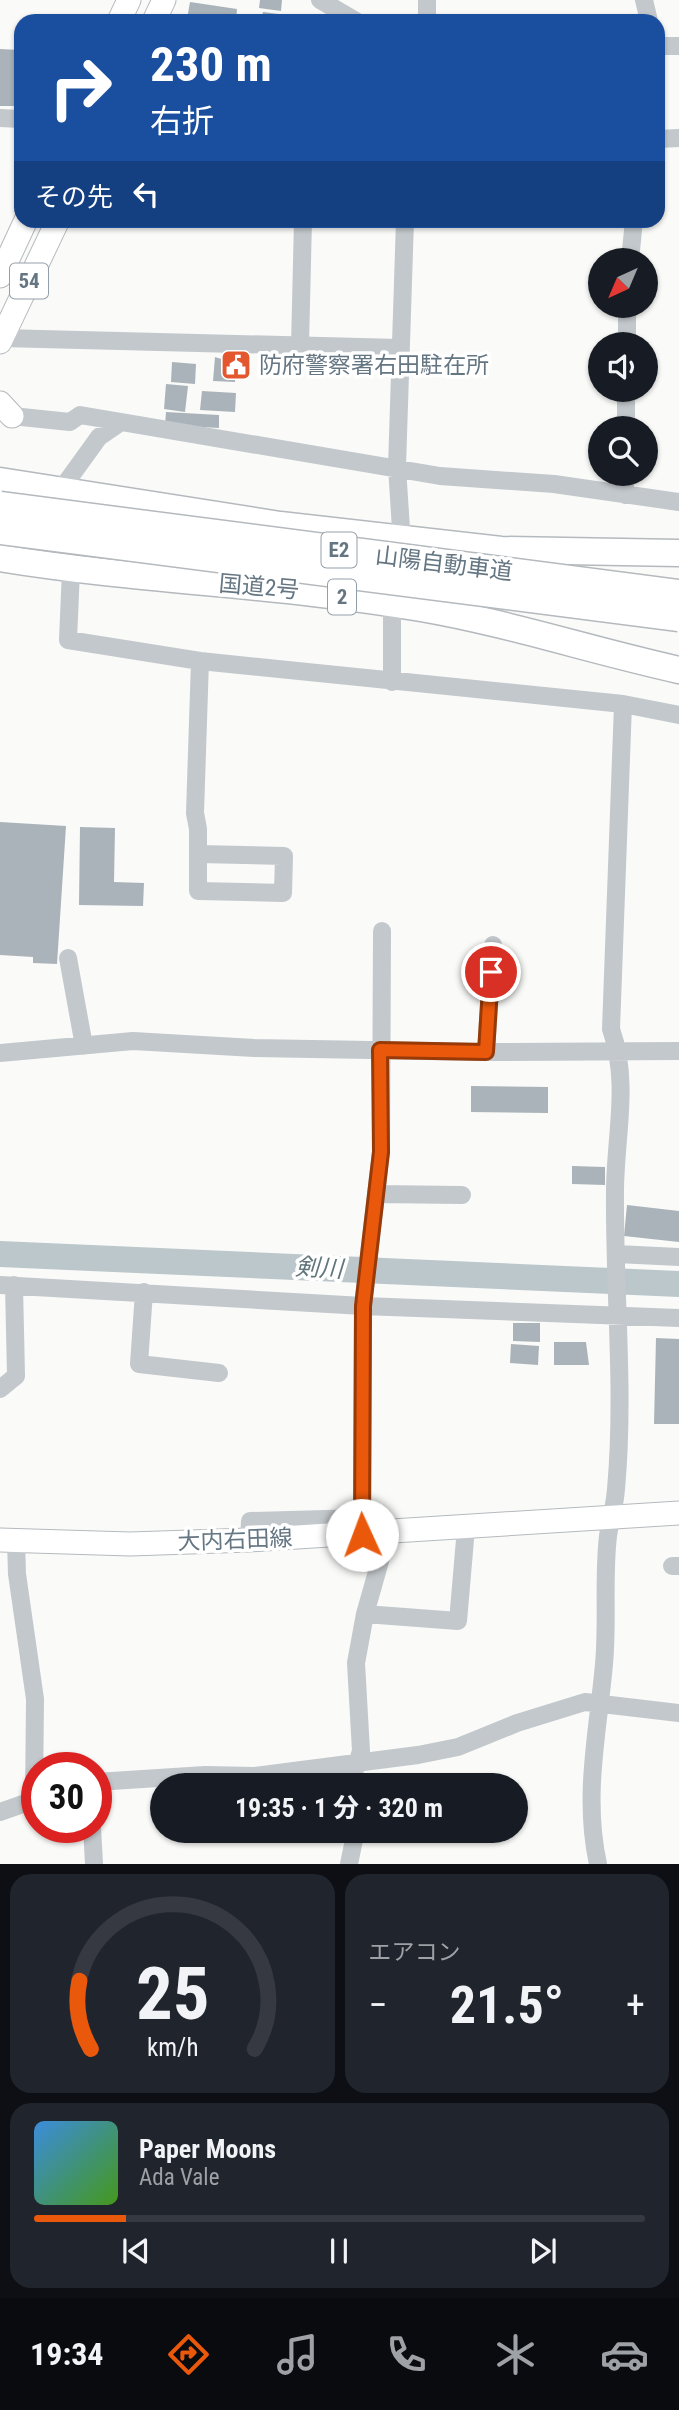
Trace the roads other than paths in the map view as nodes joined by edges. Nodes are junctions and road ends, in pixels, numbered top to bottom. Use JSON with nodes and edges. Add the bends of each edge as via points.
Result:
{"nodes":[{"id":1,"x":320,"y":0,"type":"edge"},
{"id":2,"x":344,"y":14,"type":"edge"},
{"id":3,"x":22,"y":228,"type":"edge"},
{"id":4,"x":54,"y":228,"type":"edge"},
{"id":5,"x":303,"y":228,"type":"edge"},
{"id":6,"x":405,"y":228,"type":"edge"},
{"id":7,"x":633,"y":228,"type":"edge"},
{"id":8,"x":631,"y":248,"type":"edge"},
{"id":9,"x":0,"y":276,"type":"edge"},
{"id":10,"x":1,"y":340,"type":"edge"},
{"id":11,"x":300,"y":346,"type":"junction"},
{"id":12,"x":400,"y":348,"type":"junction"},
{"id":13,"x":6,"y":410,"type":"edge"},
{"id":14,"x":118,"y":424,"type":"junction"},
{"id":15,"x":397,"y":467,"type":"junction"},
{"id":16,"x":0,"y":470,"type":"edge"},
{"id":17,"x":0,"y":481,"type":"edge"},
{"id":18,"x":625,"y":486,"type":"edge"},
{"id":19,"x":50,"y":489,"type":"junction"},
{"id":20,"x":625,"y":495,"type":"junction"},
{"id":21,"x":679,"y":502,"type":"edge"},
{"id":22,"x":0,"y":505,"type":"edge"},
{"id":23,"x":401,"y":529,"type":"dead end"},
{"id":24,"x":0,"y":531,"type":"edge"},
{"id":25,"x":679,"y":552,"type":"edge"},
{"id":26,"x":0,"y":558,"type":"edge"},
{"id":27,"x":71,"y":570,"type":"junction"},
{"id":28,"x":679,"y":593,"type":"edge"},
{"id":29,"x":392,"y":616,"type":"dead end"},
{"id":30,"x":679,"y":618,"type":"edge"},
{"id":31,"x":200,"y":661,"type":"junction"},
{"id":32,"x":679,"y":670,"type":"edge"},
{"id":33,"x":392,"y":682,"type":"junction"},
{"id":34,"x":623,"y":704,"type":"junction"},
{"id":35,"x":679,"y":715,"type":"edge"},
{"id":36,"x":198,"y":854,"type":"junction"},
{"id":37,"x":382,"y":931,"type":"dead end"},
{"id":38,"x":493,"y":945,"type":"dead end"},
{"id":39,"x":68,"y":958,"type":"dead end"},
{"id":40,"x":84,"y":1046,"type":"junction"},
{"id":41,"x":380,"y":1050,"type":"junction"},
{"id":42,"x":619,"y":1051,"type":"junction"},
{"id":43,"x":679,"y":1051,"type":"edge"},
{"id":44,"x":486,"y":1052,"type":"junction"},
{"id":45,"x":0,"y":1053,"type":"edge"},
{"id":46,"x":377,"y":1194,"type":"junction"},
{"id":47,"x":462,"y":1195,"type":"dead end"},
{"id":48,"x":679,"y":1257,"type":"edge"},
{"id":49,"x":617,"y":1259,"type":"junction"},
{"id":50,"x":7,"y":1285,"type":"edge"},
{"id":51,"x":144,"y":1292,"type":"junction"},
{"id":52,"x":363,"y":1306,"type":"junction"},
{"id":53,"x":619,"y":1313,"type":"junction"},
{"id":54,"x":679,"y":1318,"type":"edge"},
{"id":55,"x":219,"y":1373,"type":"dead end"},
{"id":56,"x":0,"y":1389,"type":"edge"},
{"id":57,"x":679,"y":1513,"type":"edge"},
{"id":58,"x":612,"y":1518,"type":"junction"},
{"id":59,"x":361,"y":1527,"type":"junction"},
{"id":60,"x":467,"y":1528,"type":"junction"},
{"id":61,"x":388,"y":1533,"type":"junction"},
{"id":62,"x":8,"y":1540,"type":"edge"},
{"id":63,"x":365,"y":1614,"type":"junction"},
{"id":64,"x":599,"y":1702,"type":"junction"},
{"id":65,"x":679,"y":1713,"type":"edge"},
{"id":66,"x":35,"y":1752,"type":"edge"},
{"id":67,"x":356,"y":1764,"type":"junction"},
{"id":68,"x":356,"y":1773,"type":"edge"},
{"id":69,"x":112,"y":1781,"type":"edge"},
{"id":70,"x":21,"y":1804,"type":"edge"},
{"id":71,"x":0,"y":1812,"type":"edge"},
{"id":72,"x":93,"y":1843,"type":"edge"},
{"id":73,"x":353,"y":1843,"type":"edge"},
{"id":74,"x":94,"y":1864,"type":"edge"},
{"id":75,"x":349,"y":1864,"type":"edge"},
{"id":76,"x":598,"y":1864,"type":"edge"}],
"edges":[{"from":1,"to":2,"type":"street"},
{"from":3,"to":9,"type":"main road","number":"54"},
{"from":4,"to":10,"type":"main road","number":"54"},
{"from":5,"to":11,"type":"street"},
{"from":6,"to":12,"type":"street"},
{"from":7,"to":8,"type":"street"},
{"from":10,"to":11,"type":"street"},
{"from":11,"to":12,"type":"street"},
{"from":12,"to":15,"type":"street"},
{"from":13,"to":14,"type":"street","via":[[70,422],[80,415]]},
{"from":14,"to":15,"type":"street"},
{"from":14,"to":19,"type":"street","via":[[99,437]]},
{"from":15,"to":20,"type":"street","via":[[440,476],[554,484]]},
{"from":15,"to":23,"type":"street"},
{"from":16,"to":19,"type":"main road"},
{"from":17,"to":19,"type":"highway"},
{"from":18,"to":20,"type":"street"},
{"from":19,"to":25,"type":"highway","via":[[280,525],[501,550]]},
{"from":20,"to":21,"type":"street"},
{"from":22,"to":28,"type":"highway","name":"山陽自動車道","number":"E2","bridge":true},
{"from":24,"to":30,"type":"highway","name":"山陽自動車道","number":"E2","bridge":true},
{"from":26,"to":27,"type":"highway","name":"国道2号","number":"2"},
{"from":27,"to":31,"type":"street","via":[[68,640]]},
{"from":27,"to":32,"type":"highway","name":"国道2号","number":"2","via":[[314,592],[422,608]]},
{"from":29,"to":33,"type":"street"},
{"from":31,"to":33,"type":"street"},
{"from":31,"to":36,"type":"street"},
{"from":33,"to":34,"type":"street"},
{"from":34,"to":35,"type":"street"},
{"from":34,"to":42,"type":"street","via":[[611,1029]]},
{"from":36,"to":36,"type":"street","via":[[284,856],[283,893],[198,891]]},
{"from":37,"to":41,"type":"street"},
{"from":38,"to":44,"type":"street"},
{"from":39,"to":40,"type":"street"},
{"from":40,"to":41,"type":"street","via":[[180,1041],[254,1048]]},
{"from":40,"to":45,"type":"street"},
{"from":41,"to":44,"type":"street"},
{"from":41,"to":46,"type":"street"},
{"from":42,"to":43,"type":"street"},
{"from":42,"to":44,"type":"street"},
{"from":42,"to":49,"type":"street","via":[[622,1123],[615,1190]]},
{"from":46,"to":47,"type":"street"},
{"from":46,"to":52,"type":"street"},
{"from":48,"to":49,"type":"street"},
{"from":49,"to":53,"type":"street"},
{"from":50,"to":51,"type":"street"},
{"from":50,"to":56,"type":"street","via":[[16,1376]]},
{"from":51,"to":52,"type":"street"},
{"from":51,"to":55,"type":"street","via":[[139,1364]]},
{"from":52,"to":53,"type":"street"},
{"from":52,"to":59,"type":"street"},
{"from":53,"to":54,"type":"street"},
{"from":53,"to":58,"type":"street","via":[[619,1431]]},
{"from":57,"to":58,"type":"main road","name":"大内右田線"},
{"from":58,"to":60,"type":"main road","name":"大内右田線"},
{"from":58,"to":64,"type":"street"},
{"from":59,"to":61,"type":"main road","name":"大内右田線"},
{"from":59,"to":62,"type":"main road","name":"大内右田線","via":[[249,1540],[130,1544]]},
{"from":60,"to":61,"type":"main road","name":"大内右田線"},
{"from":60,"to":63,"type":"street","via":[[458,1621]]},
{"from":61,"to":63,"type":"street"},
{"from":62,"to":66,"type":"street","via":[[35,1699]]},
{"from":63,"to":67,"type":"street","via":[[356,1663],[361,1751]]},
{"from":64,"to":65,"type":"street"},
{"from":64,"to":67,"type":"street","via":[[517,1723],[458,1746]]},
{"from":64,"to":76,"type":"street","via":[[590,1771],[591,1836]]},
{"from":67,"to":68,"type":"street"},
{"from":67,"to":69,"type":"street","via":[[255,1776],[205,1774]]},
{"from":70,"to":71,"type":"street"},
{"from":72,"to":74,"type":"street"},
{"from":73,"to":75,"type":"street"}]}
